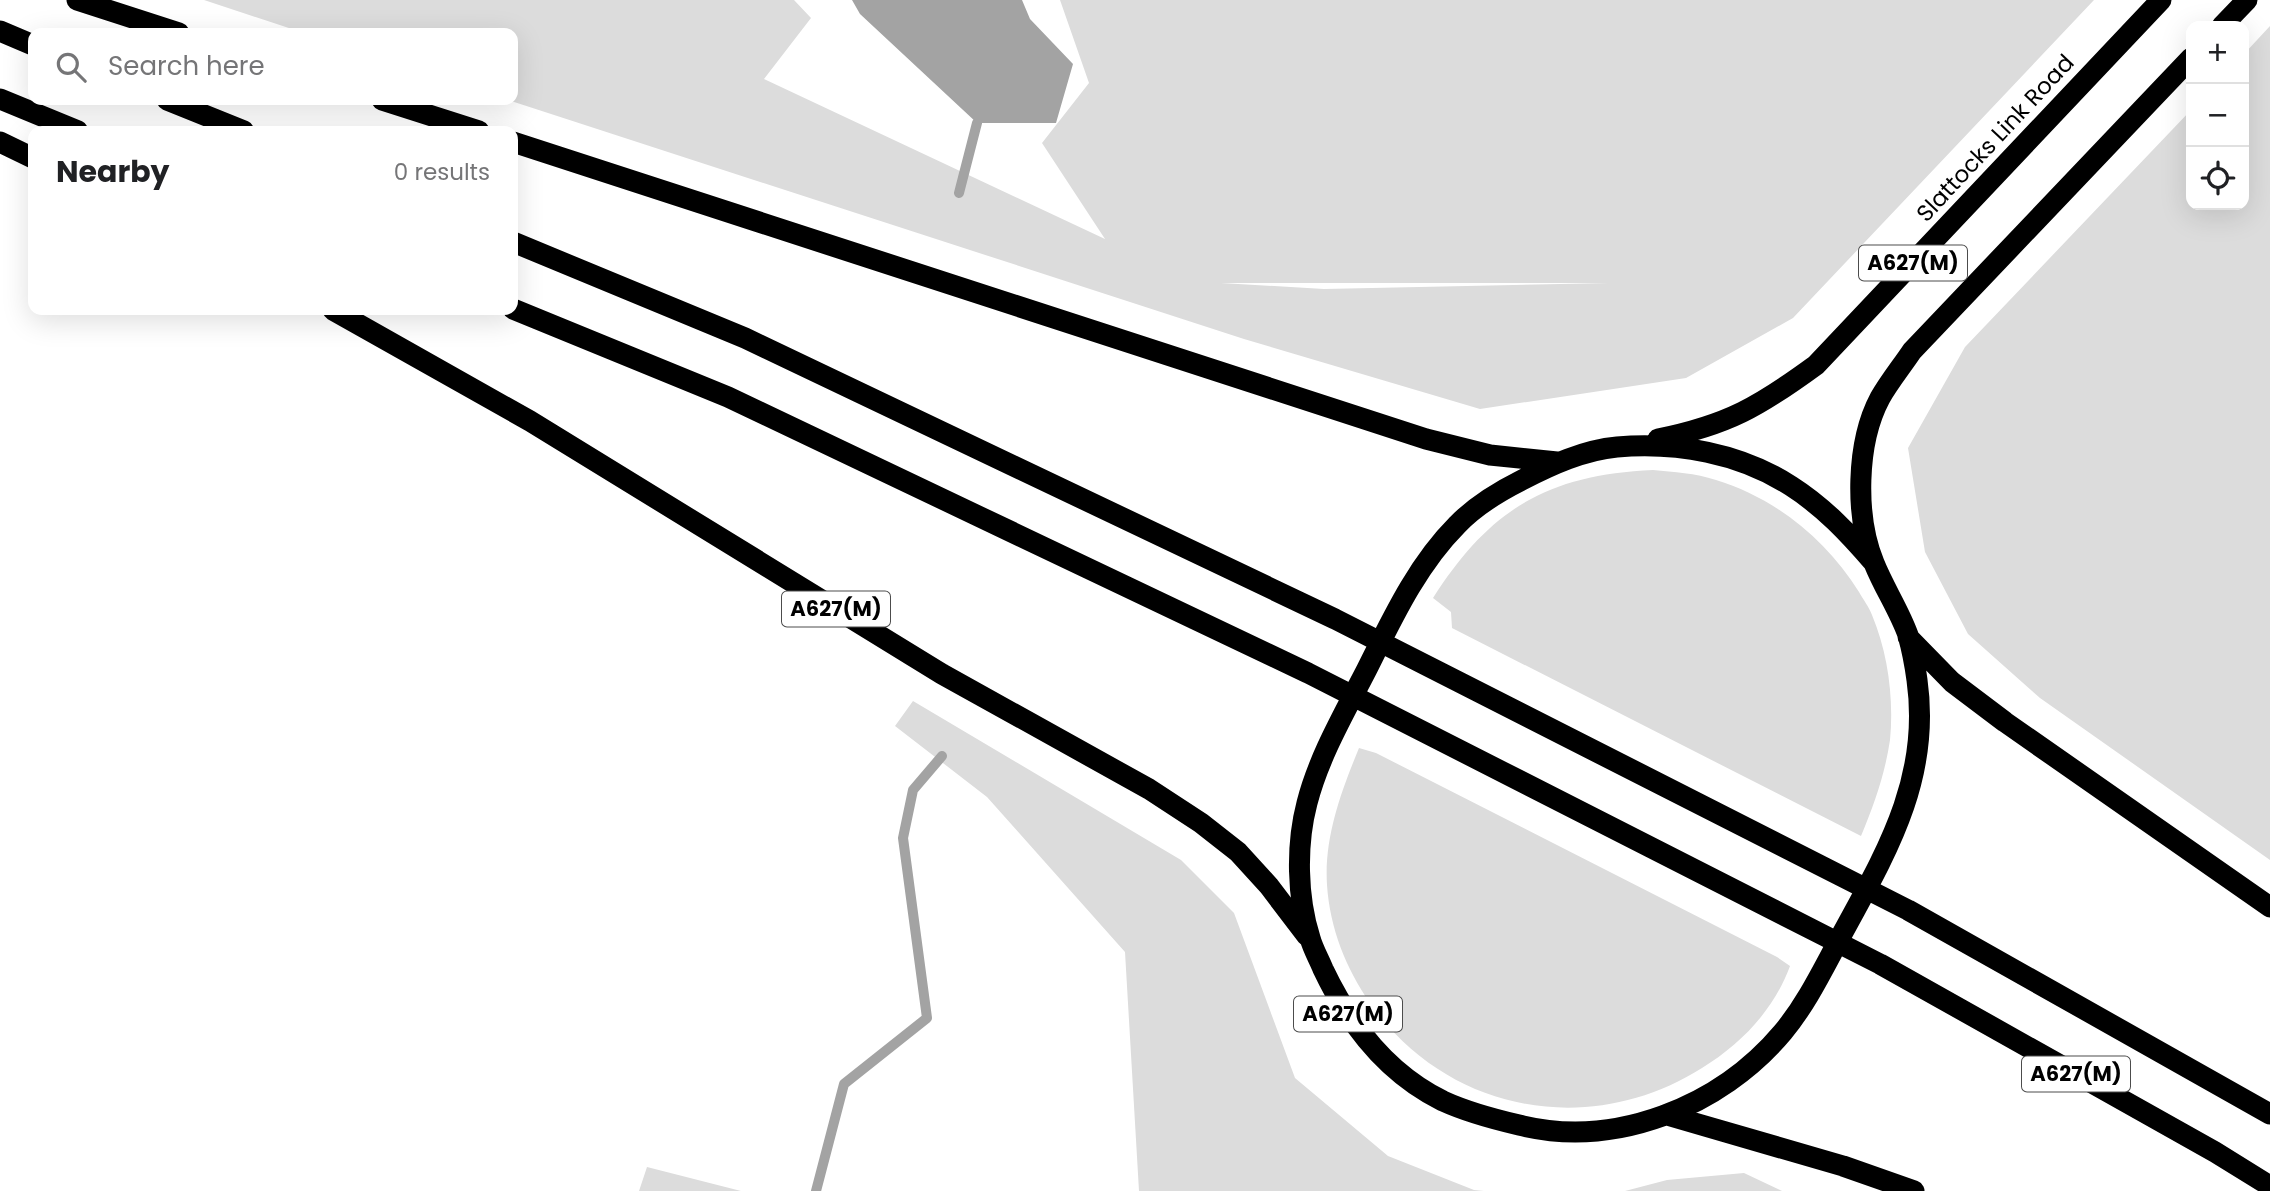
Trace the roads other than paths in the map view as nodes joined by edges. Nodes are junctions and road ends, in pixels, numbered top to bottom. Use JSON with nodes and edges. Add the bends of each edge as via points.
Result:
{"nodes":[{"id":1,"x":77,"y":0,"type":"edge"},
{"id":2,"x":2161,"y":0,"type":"edge"},
{"id":3,"x":2247,"y":0,"type":"edge"},
{"id":4,"x":2227,"y":21,"type":"edge"},
{"id":5,"x":164,"y":28,"type":"edge"},
{"id":6,"x":0,"y":31,"type":"edge"},
{"id":7,"x":28,"y":43,"type":"edge"},
{"id":8,"x":2186,"y":63,"type":"edge"},
{"id":9,"x":0,"y":99,"type":"edge"},
{"id":10,"x":179,"y":105,"type":"edge"},
{"id":11,"x":397,"y":105,"type":"edge"},
{"id":12,"x":66,"y":126,"type":"edge"},
{"id":13,"x":232,"y":126,"type":"edge"},
{"id":14,"x":463,"y":126,"type":"edge"},
{"id":15,"x":0,"y":142,"type":"edge"},
{"id":16,"x":518,"y":144,"type":"edge"},
{"id":17,"x":28,"y":156,"type":"edge"},
{"id":18,"x":518,"y":244,"type":"edge"},
{"id":19,"x":518,"y":311,"type":"edge"},
{"id":20,"x":342,"y":315,"type":"edge"},
{"id":21,"x":1615,"y":447,"type":"junction"},
{"id":22,"x":1557,"y":462,"type":"junction"},
{"id":23,"x":1874,"y":563,"type":"junction"},
{"id":24,"x":1908,"y":637,"type":"junction"},
{"id":25,"x":2270,"y":907,"type":"edge"},
{"id":26,"x":1310,"y":941,"type":"junction"},
{"id":27,"x":2270,"y":1114,"type":"edge"},
{"id":28,"x":1667,"y":1115,"type":"junction"},
{"id":29,"x":2270,"y":1186,"type":"edge"},
{"id":30,"x":1913,"y":1191,"type":"edge"}],
"edges":[{"from":1,"to":5,"type":"highway"},
{"from":2,"to":21,"type":"highway","name":"Slattocks Link Road","number":"A627(M)","via":[[1816,365],[1776,395],[1729,419],[1692,432]]},
{"from":3,"to":4,"type":"highway"},
{"from":6,"to":7,"type":"highway"},
{"from":8,"to":23,"type":"highway","number":"A627(M)","via":[[1912,351],[1878,401],[1860,484],[1862,520]]},
{"from":9,"to":12,"type":"highway"},
{"from":10,"to":13,"type":"highway"},
{"from":11,"to":14,"type":"highway"},
{"from":15,"to":17,"type":"highway"},
{"from":16,"to":22,"type":"highway","number":"A627(M)","via":[[1426,439],[1490,454]]},
{"from":18,"to":27,"type":"highway","number":"A627(M)","via":[[745,338],[1335,619],[1908,910]]},
{"from":19,"to":29,"type":"highway","number":"A627(M)","via":[[728,397],[1308,673],[1880,964]]},
{"from":20,"to":26,"type":"highway","number":"A627(M)","via":[[530,421],[942,674],[1149,789],[1238,852]]},
{"from":21,"to":22,"type":"highway","number":"A627(M)"},
{"from":21,"to":23,"type":"highway","number":"A627(M)","via":[[1690,448],[1760,469],[1816,504]]},
{"from":22,"to":26,"type":"highway","number":"A627(M)","via":[[1492,495],[1456,525],[1398,608],[1323,757],[1306,805],[1301,894]]},
{"from":23,"to":24,"type":"highway","number":"A627(M)"},
{"from":24,"to":25,"type":"highway","number":"A627(M)","via":[[1952,682],[1997,716]]},
{"from":24,"to":28,"type":"highway","number":"A627(M)","via":[[1918,683],[1919,727],[1908,794],[1890,844],[1802,1008],[1778,1038],[1751,1067],[1713,1094]]},
{"from":26,"to":28,"type":"highway","number":"A627(M)","via":[[1359,1032],[1396,1069],[1441,1100],[1534,1129],[1577,1132],[1624,1127]]},
{"from":28,"to":30,"type":"highway"}]}
